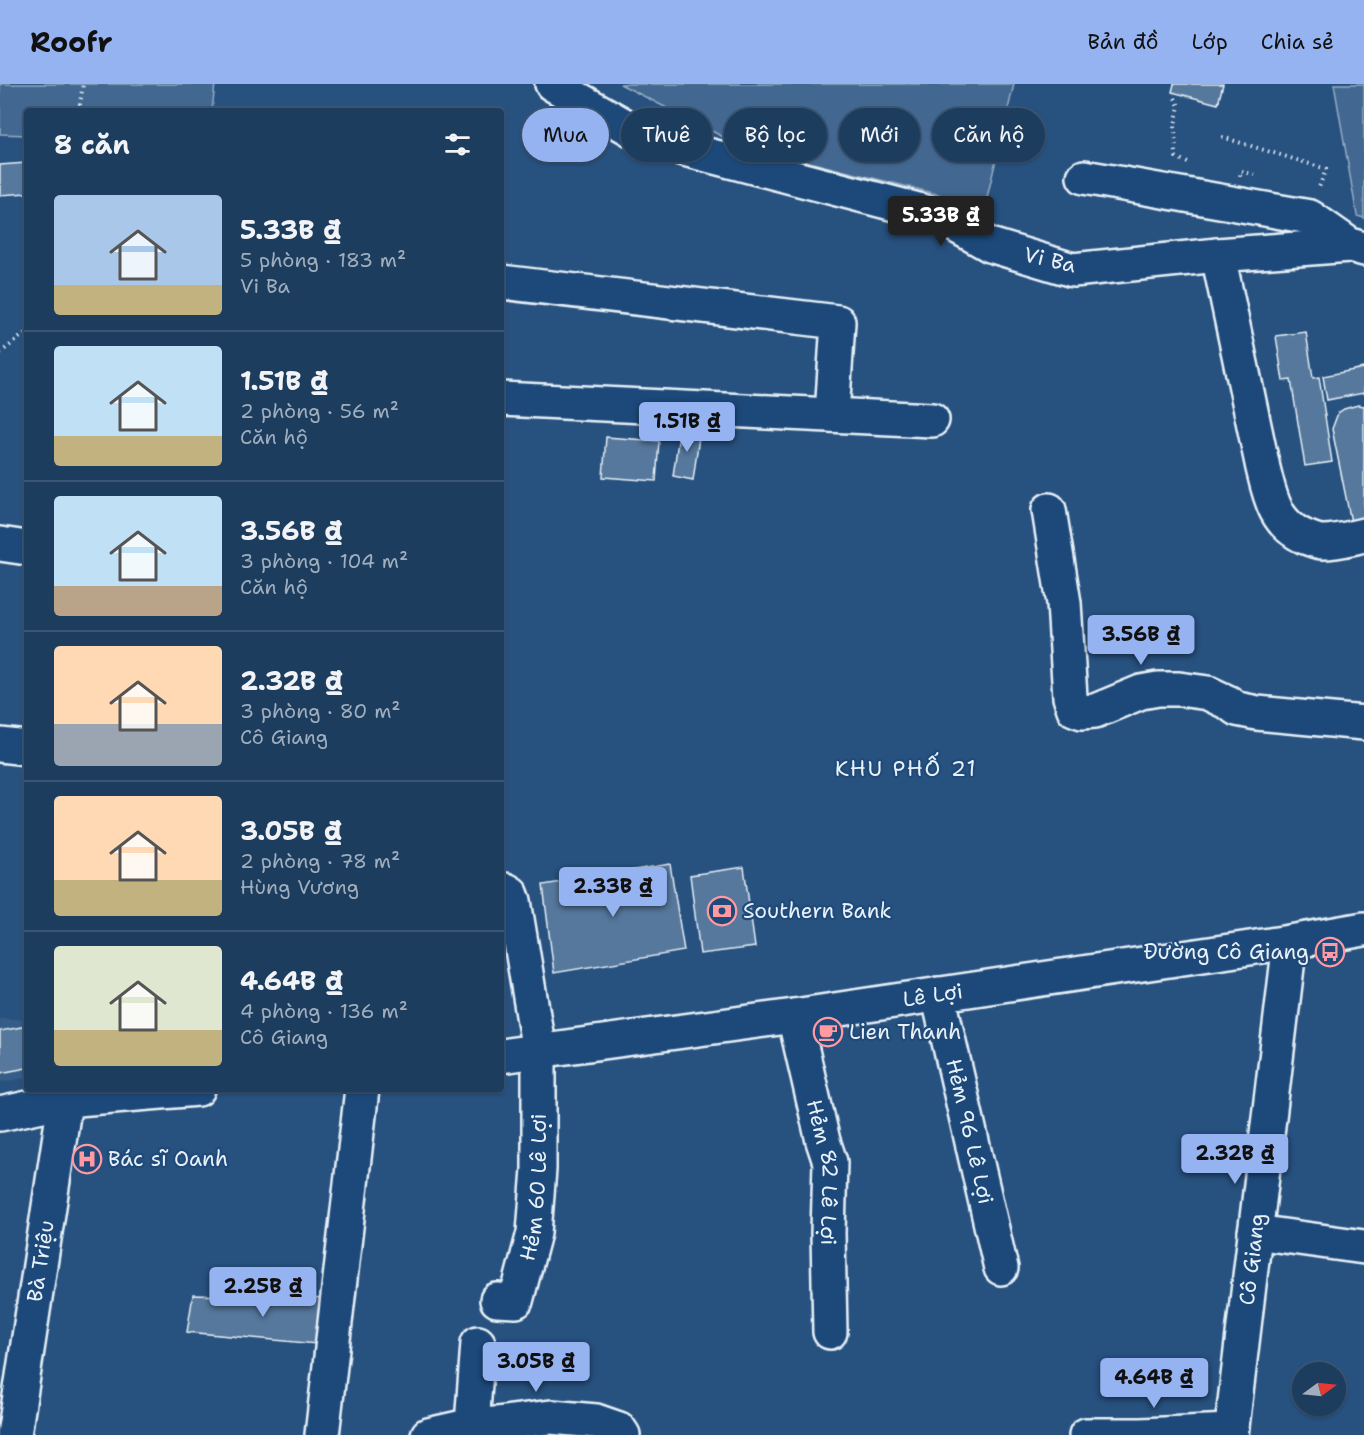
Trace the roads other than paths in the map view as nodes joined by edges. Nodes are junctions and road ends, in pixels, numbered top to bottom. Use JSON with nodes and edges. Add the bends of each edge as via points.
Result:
{"nodes":[{"id":1,"x":552,"y":84,"type":"edge"},
{"id":2,"x":1084,"y":177,"type":"dead end"},
{"id":3,"x":1357,"y":247,"type":"edge"},
{"id":4,"x":1218,"y":255,"type":"junction"},
{"id":5,"x":504,"y":282,"type":"edge"},
{"id":6,"x":504,"y":399,"type":"edge"},
{"id":7,"x":832,"y":415,"type":"junction"},
{"id":8,"x":932,"y":420,"type":"dead end"},
{"id":9,"x":1049,"y":510,"type":"dead end"},
{"id":10,"x":1364,"y":535,"type":"edge"},
{"id":11,"x":0,"y":544,"type":"edge"},
{"id":12,"x":24,"y":548,"type":"edge"},
{"id":13,"x":1364,"y":723,"type":"edge"},
{"id":14,"x":0,"y":746,"type":"edge"},
{"id":15,"x":24,"y":748,"type":"edge"},
{"id":16,"x":504,"y":890,"type":"edge"},
{"id":17,"x":1364,"y":929,"type":"edge"},
{"id":18,"x":1290,"y":942,"type":"junction"},
{"id":19,"x":938,"y":994,"type":"junction"},
{"id":20,"x":794,"y":1016,"type":"junction"},
{"id":21,"x":539,"y":1051,"type":"junction"},
{"id":22,"x":504,"y":1056,"type":"edge"},
{"id":23,"x":119,"y":1092,"type":"edge"},
{"id":24,"x":362,"y":1092,"type":"edge"},
{"id":25,"x":66,"y":1094,"type":"edge"},
{"id":26,"x":0,"y":1114,"type":"edge"},
{"id":27,"x":1255,"y":1232,"type":"junction"},
{"id":28,"x":1364,"y":1247,"type":"edge"},
{"id":29,"x":1001,"y":1268,"type":"dead end"},
{"id":30,"x":497,"y":1300,"type":"dead end"},
{"id":31,"x":830,"y":1332,"type":"dead end"},
{"id":32,"x":478,"y":1343,"type":"dead end"},
{"id":33,"x":472,"y":1425,"type":"junction"},
{"id":34,"x":331,"y":1433,"type":"edge"},
{"id":35,"x":1231,"y":1433,"type":"edge"},
{"id":36,"x":14,"y":1435,"type":"edge"},
{"id":37,"x":428,"y":1435,"type":"edge"},
{"id":38,"x":623,"y":1435,"type":"edge"},
{"id":39,"x":1086,"y":1435,"type":"edge"}],
"edges":[{"from":1,"to":4,"type":"street","name":"Vi Ba","via":[[650,140],[937,215],[990,245],[1073,270]]},
{"from":2,"to":3,"type":"street","via":[[1310,217]]},
{"from":3,"to":4,"type":"street","name":"Vi Ba"},
{"from":4,"to":10,"type":"street","via":[[1270,500],[1290,529],[1319,542]]},
{"from":5,"to":7,"type":"street","via":[[838,322]]},
{"from":6,"to":7,"type":"street"},
{"from":7,"to":8,"type":"street"},
{"from":9,"to":13,"type":"street","via":[[1064,603],[1074,709],[1095,711],[1141,692],[1179,689],[1208,693],[1238,709],[1257,713]]},
{"from":11,"to":12,"type":"street"},
{"from":14,"to":15,"type":"street"},
{"from":16,"to":21,"type":"street","via":[[511,892],[514,901]]},
{"from":17,"to":18,"type":"street","name":"Lê Lợi"},
{"from":18,"to":19,"type":"street","name":"Lê Lợi"},
{"from":18,"to":27,"type":"street","name":"Cô Giang"},
{"from":19,"to":20,"type":"street","name":"Lê Lợi"},
{"from":19,"to":29,"type":"street","name":"Hẻm 96 Lê Lợi"},
{"from":20,"to":21,"type":"street","name":"Lê Lợi"},
{"from":20,"to":31,"type":"street","name":"Hẻm 82 Lê Lợi","via":[[830,1162]]},
{"from":21,"to":22,"type":"street","name":"Lê Lợi"},
{"from":21,"to":30,"type":"street","name":"Hẻm 60 Lê Lợi","via":[[539,1169],[534,1233],[516,1301]]},
{"from":23,"to":25,"type":"street"},
{"from":24,"to":34,"type":"street"},
{"from":25,"to":26,"type":"street"},
{"from":25,"to":36,"type":"street","name":"Bà Triệu"},
{"from":27,"to":28,"type":"street"},
{"from":27,"to":35,"type":"street","name":"Cô Giang"},
{"from":32,"to":33,"type":"street"},
{"from":33,"to":37,"type":"street"},
{"from":33,"to":38,"type":"street","via":[[551,1417],[596,1421],[619,1429]]},
{"from":35,"to":39,"type":"street"}]}
